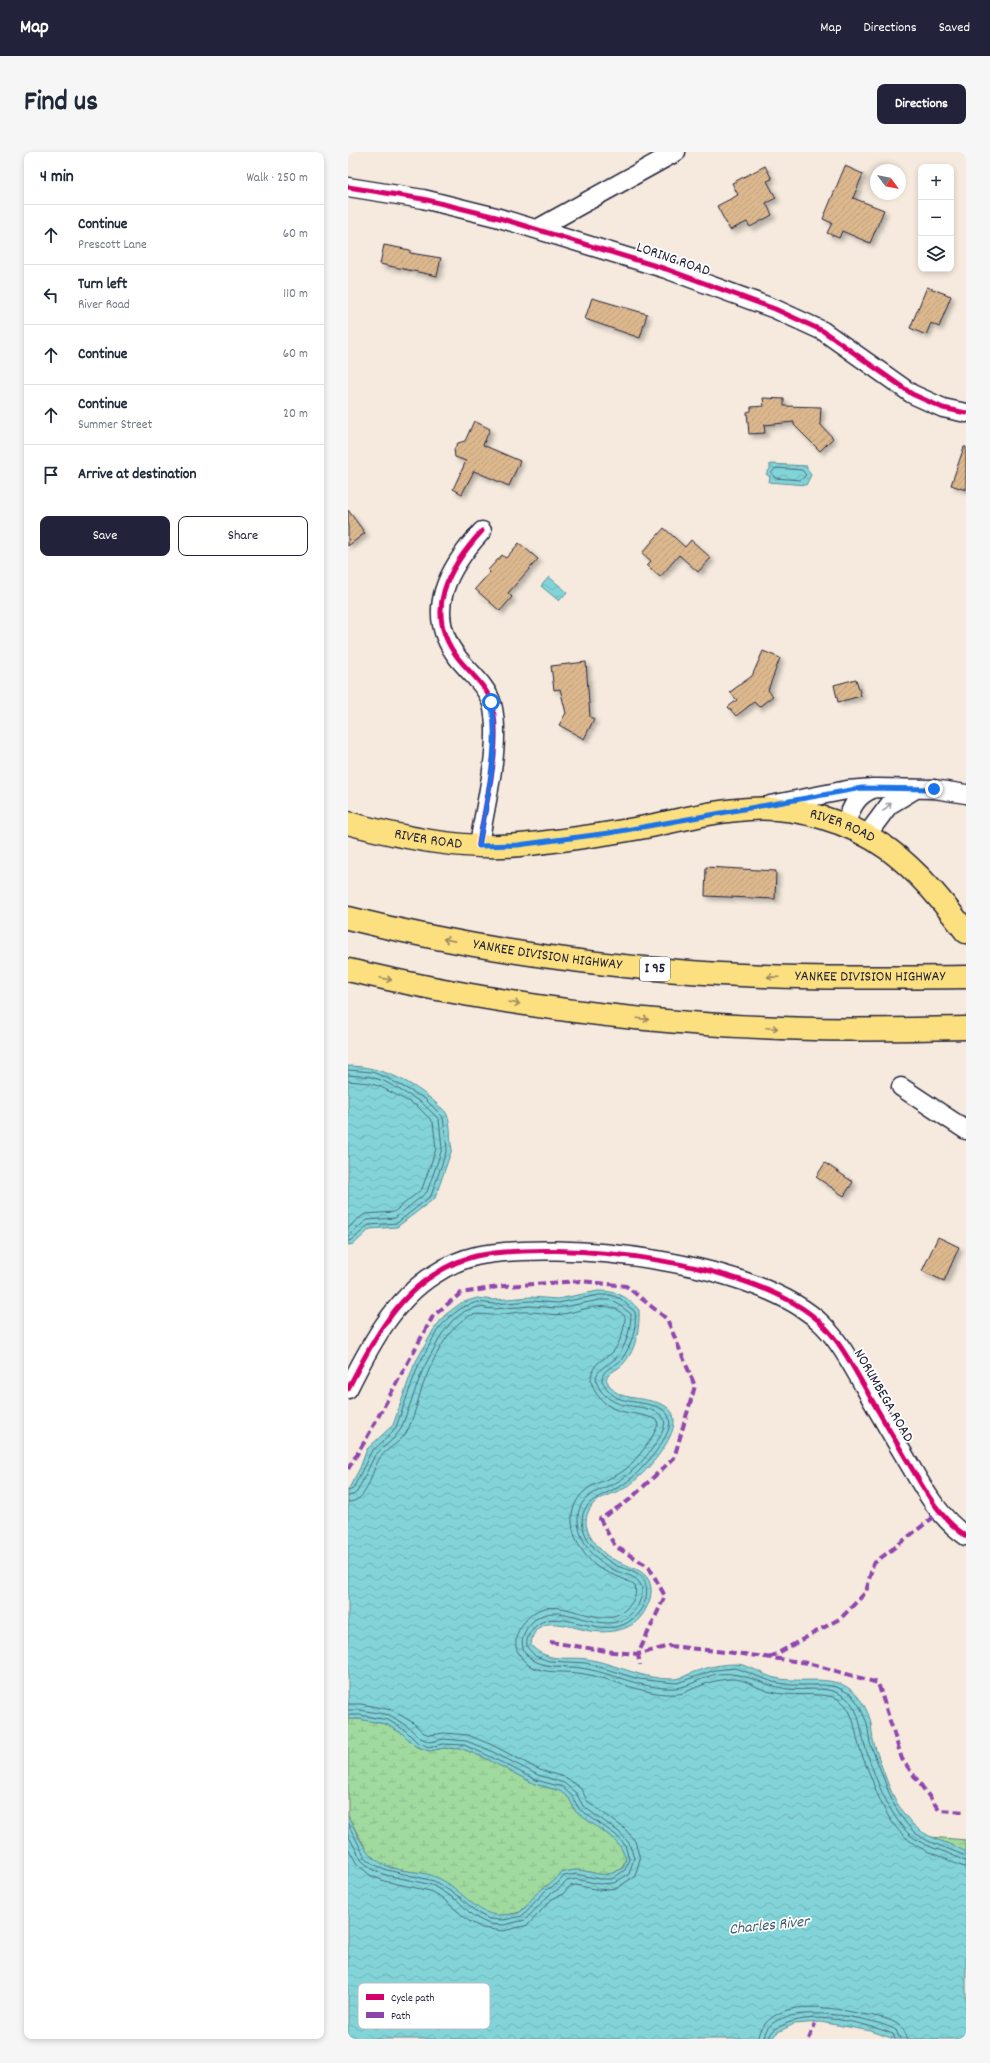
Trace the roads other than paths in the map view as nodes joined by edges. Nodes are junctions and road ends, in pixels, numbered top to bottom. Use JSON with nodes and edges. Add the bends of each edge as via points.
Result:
{"nodes":[{"id":1,"x":676,"y":152,"type":"edge"},
{"id":2,"x":348,"y":187,"type":"edge"},
{"id":3,"x":537,"y":229,"type":"junction"},
{"id":4,"x":966,"y":413,"type":"edge"},
{"id":5,"x":482,"y":531,"type":"dead end"},
{"id":6,"x":876,"y":788,"type":"junction"},
{"id":7,"x":917,"y":789,"type":"junction"},
{"id":8,"x":966,"y":794,"type":"edge"},
{"id":9,"x":747,"y":809,"type":"junction"},
{"id":10,"x":348,"y":823,"type":"edge"},
{"id":11,"x":845,"y":826,"type":"junction"},
{"id":12,"x":866,"y":836,"type":"junction"},
{"id":13,"x":479,"y":846,"type":"junction"},
{"id":14,"x":348,"y":918,"type":"edge"},
{"id":15,"x":963,"y":928,"type":"edge"},
{"id":16,"x":348,"y":970,"type":"edge"},
{"id":17,"x":966,"y":977,"type":"edge"},
{"id":18,"x":966,"y":1028,"type":"edge"},
{"id":19,"x":901,"y":1087,"type":"dead end"},
{"id":20,"x":966,"y":1130,"type":"edge"},
{"id":21,"x":348,"y":1389,"type":"edge"},
{"id":22,"x":966,"y":1536,"type":"edge"}],
"edges":[{"from":1,"to":3,"type":"street"},
{"from":2,"to":3,"type":"street","name":"LORING ROAD","via":[[429,201]]},
{"from":3,"to":4,"type":"street","name":"LORING ROAD","via":[[666,269],[796,318],[823,331],[912,394],[943,408]]},
{"from":5,"to":13,"type":"street","via":[[456,561],[443,589],[441,612],[445,634],[457,657],[477,678],[491,702],[495,721],[495,745]]},
{"from":6,"to":7,"type":"street"},
{"from":6,"to":9,"type":"street","via":[[847,790]]},
{"from":6,"to":11,"type":"street","via":[[868,790],[856,800]]},
{"from":7,"to":8,"type":"street"},
{"from":12,"to":7,"type":"street","one_way":true,"via":[[889,805],[907,792]]},
{"from":9,"to":11,"type":"main road","name":"RIVER ROAD","via":[[790,810],[818,816]]},
{"from":9,"to":13,"type":"main road","name":"RIVER ROAD","via":[[549,842]]},
{"from":10,"to":13,"type":"main road","name":"RIVER ROAD","via":[[403,836]]},
{"from":11,"to":12,"type":"main road","name":"RIVER ROAD"},
{"from":12,"to":15,"type":"main road","name":"RIVER ROAD","via":[[913,870]]},
{"from":17,"to":14,"type":"main road","name":"YANKEE DIVISION HIGHWAY","number":"I 95","one_way":true,"via":[[808,978],[659,970],[495,948]]},
{"from":16,"to":18,"type":"main road","one_way":true,"via":[[490,999],[666,1022],[783,1028]]},
{"from":19,"to":20,"type":"street"},
{"from":21,"to":22,"type":"street","name":"NORUMBEGA ROAD","via":[[364,1356],[404,1300],[436,1273],[474,1257],[578,1251],[652,1259],[718,1273],[768,1290],[806,1310],[824,1326],[852,1366],[935,1506],[953,1528]]}]}
